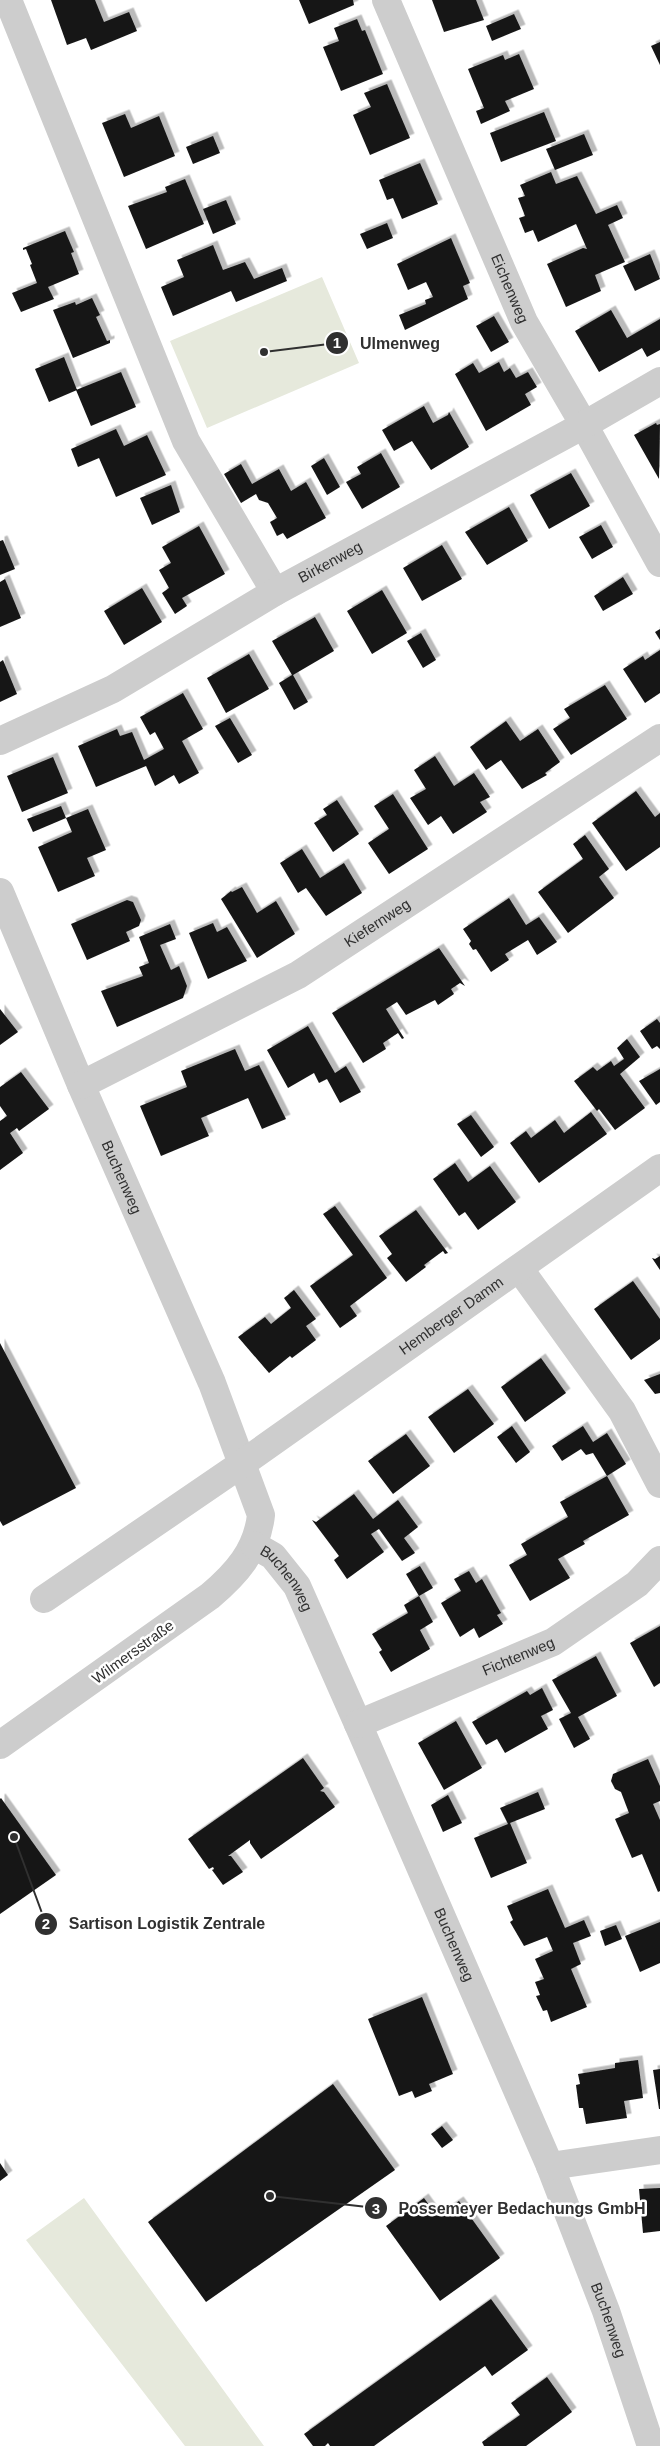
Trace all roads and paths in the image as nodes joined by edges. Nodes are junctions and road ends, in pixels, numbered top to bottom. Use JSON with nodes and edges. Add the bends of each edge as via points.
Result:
{"nodes":[{"id":1,"x":8,"y":0,"type":"edge"},
{"id":2,"x":386,"y":0,"type":"edge"},
{"id":3,"x":660,"y":381,"type":"edge"},
{"id":4,"x":584,"y":425,"type":"junction"},
{"id":5,"x":660,"y":563,"type":"edge"},
{"id":6,"x":275,"y":592,"type":"junction"},
{"id":7,"x":660,"y":738,"type":"edge"},
{"id":8,"x":0,"y":740,"type":"edge"},
{"id":9,"x":0,"y":892,"type":"edge"},
{"id":10,"x":81,"y":1085,"type":"junction"},
{"id":11,"x":660,"y":1168,"type":"edge"},
{"id":12,"x":519,"y":1268,"type":"junction"},
{"id":13,"x":243,"y":1463,"type":"junction"},
{"id":14,"x":660,"y":1484,"type":"edge"},
{"id":15,"x":254,"y":1545,"type":"junction"},
{"id":16,"x":660,"y":1560,"type":"edge"},
{"id":17,"x":44,"y":1599,"type":"dead end"},
{"id":18,"x":358,"y":1724,"type":"junction"},
{"id":19,"x":0,"y":1745,"type":"edge"},
{"id":20,"x":660,"y":2150,"type":"edge"},
{"id":21,"x":550,"y":2166,"type":"junction"},
{"id":22,"x":651,"y":2446,"type":"edge"}],
"edges":[{"from":1,"to":6,"type":"street","via":[[186,441]]},
{"from":2,"to":4,"type":"street","name":"Eichenweg","via":[[524,322]]},
{"from":3,"to":4,"type":"street","name":"Birkenweg"},
{"from":4,"to":5,"type":"street","name":"Eichenweg"},
{"from":4,"to":6,"type":"street","name":"Birkenweg"},
{"from":6,"to":8,"type":"street","name":"Birkenweg","via":[[113,689]]},
{"from":7,"to":10,"type":"street","name":"Kiefernweg","via":[[298,975]]},
{"from":9,"to":10,"type":"street","name":"Buchenweg"},
{"from":10,"to":13,"type":"street","name":"Buchenweg","via":[[208,1374]]},
{"from":11,"to":12,"type":"street","name":"Hemberger Damm"},
{"from":12,"to":13,"type":"street","name":"Hemberger Damm"},
{"from":12,"to":14,"type":"street","via":[[622,1411]]},
{"from":13,"to":15,"type":"street","name":"Buchenweg","via":[[261,1515]]},
{"from":13,"to":17,"type":"street"},
{"from":15,"to":18,"type":"street","name":"Buchenweg","via":[[273,1556],[297,1586]]},
{"from":15,"to":19,"type":"street","name":"Wilmersstraße","via":[[230,1578],[210,1596]]},
{"from":16,"to":18,"type":"street","name":"Fichtenweg","via":[[637,1584],[553,1642]]},
{"from":18,"to":21,"type":"street","name":"Buchenweg"},
{"from":20,"to":21,"type":"street"},
{"from":21,"to":22,"type":"street","name":"Buchenweg","via":[[606,2312]]}]}
